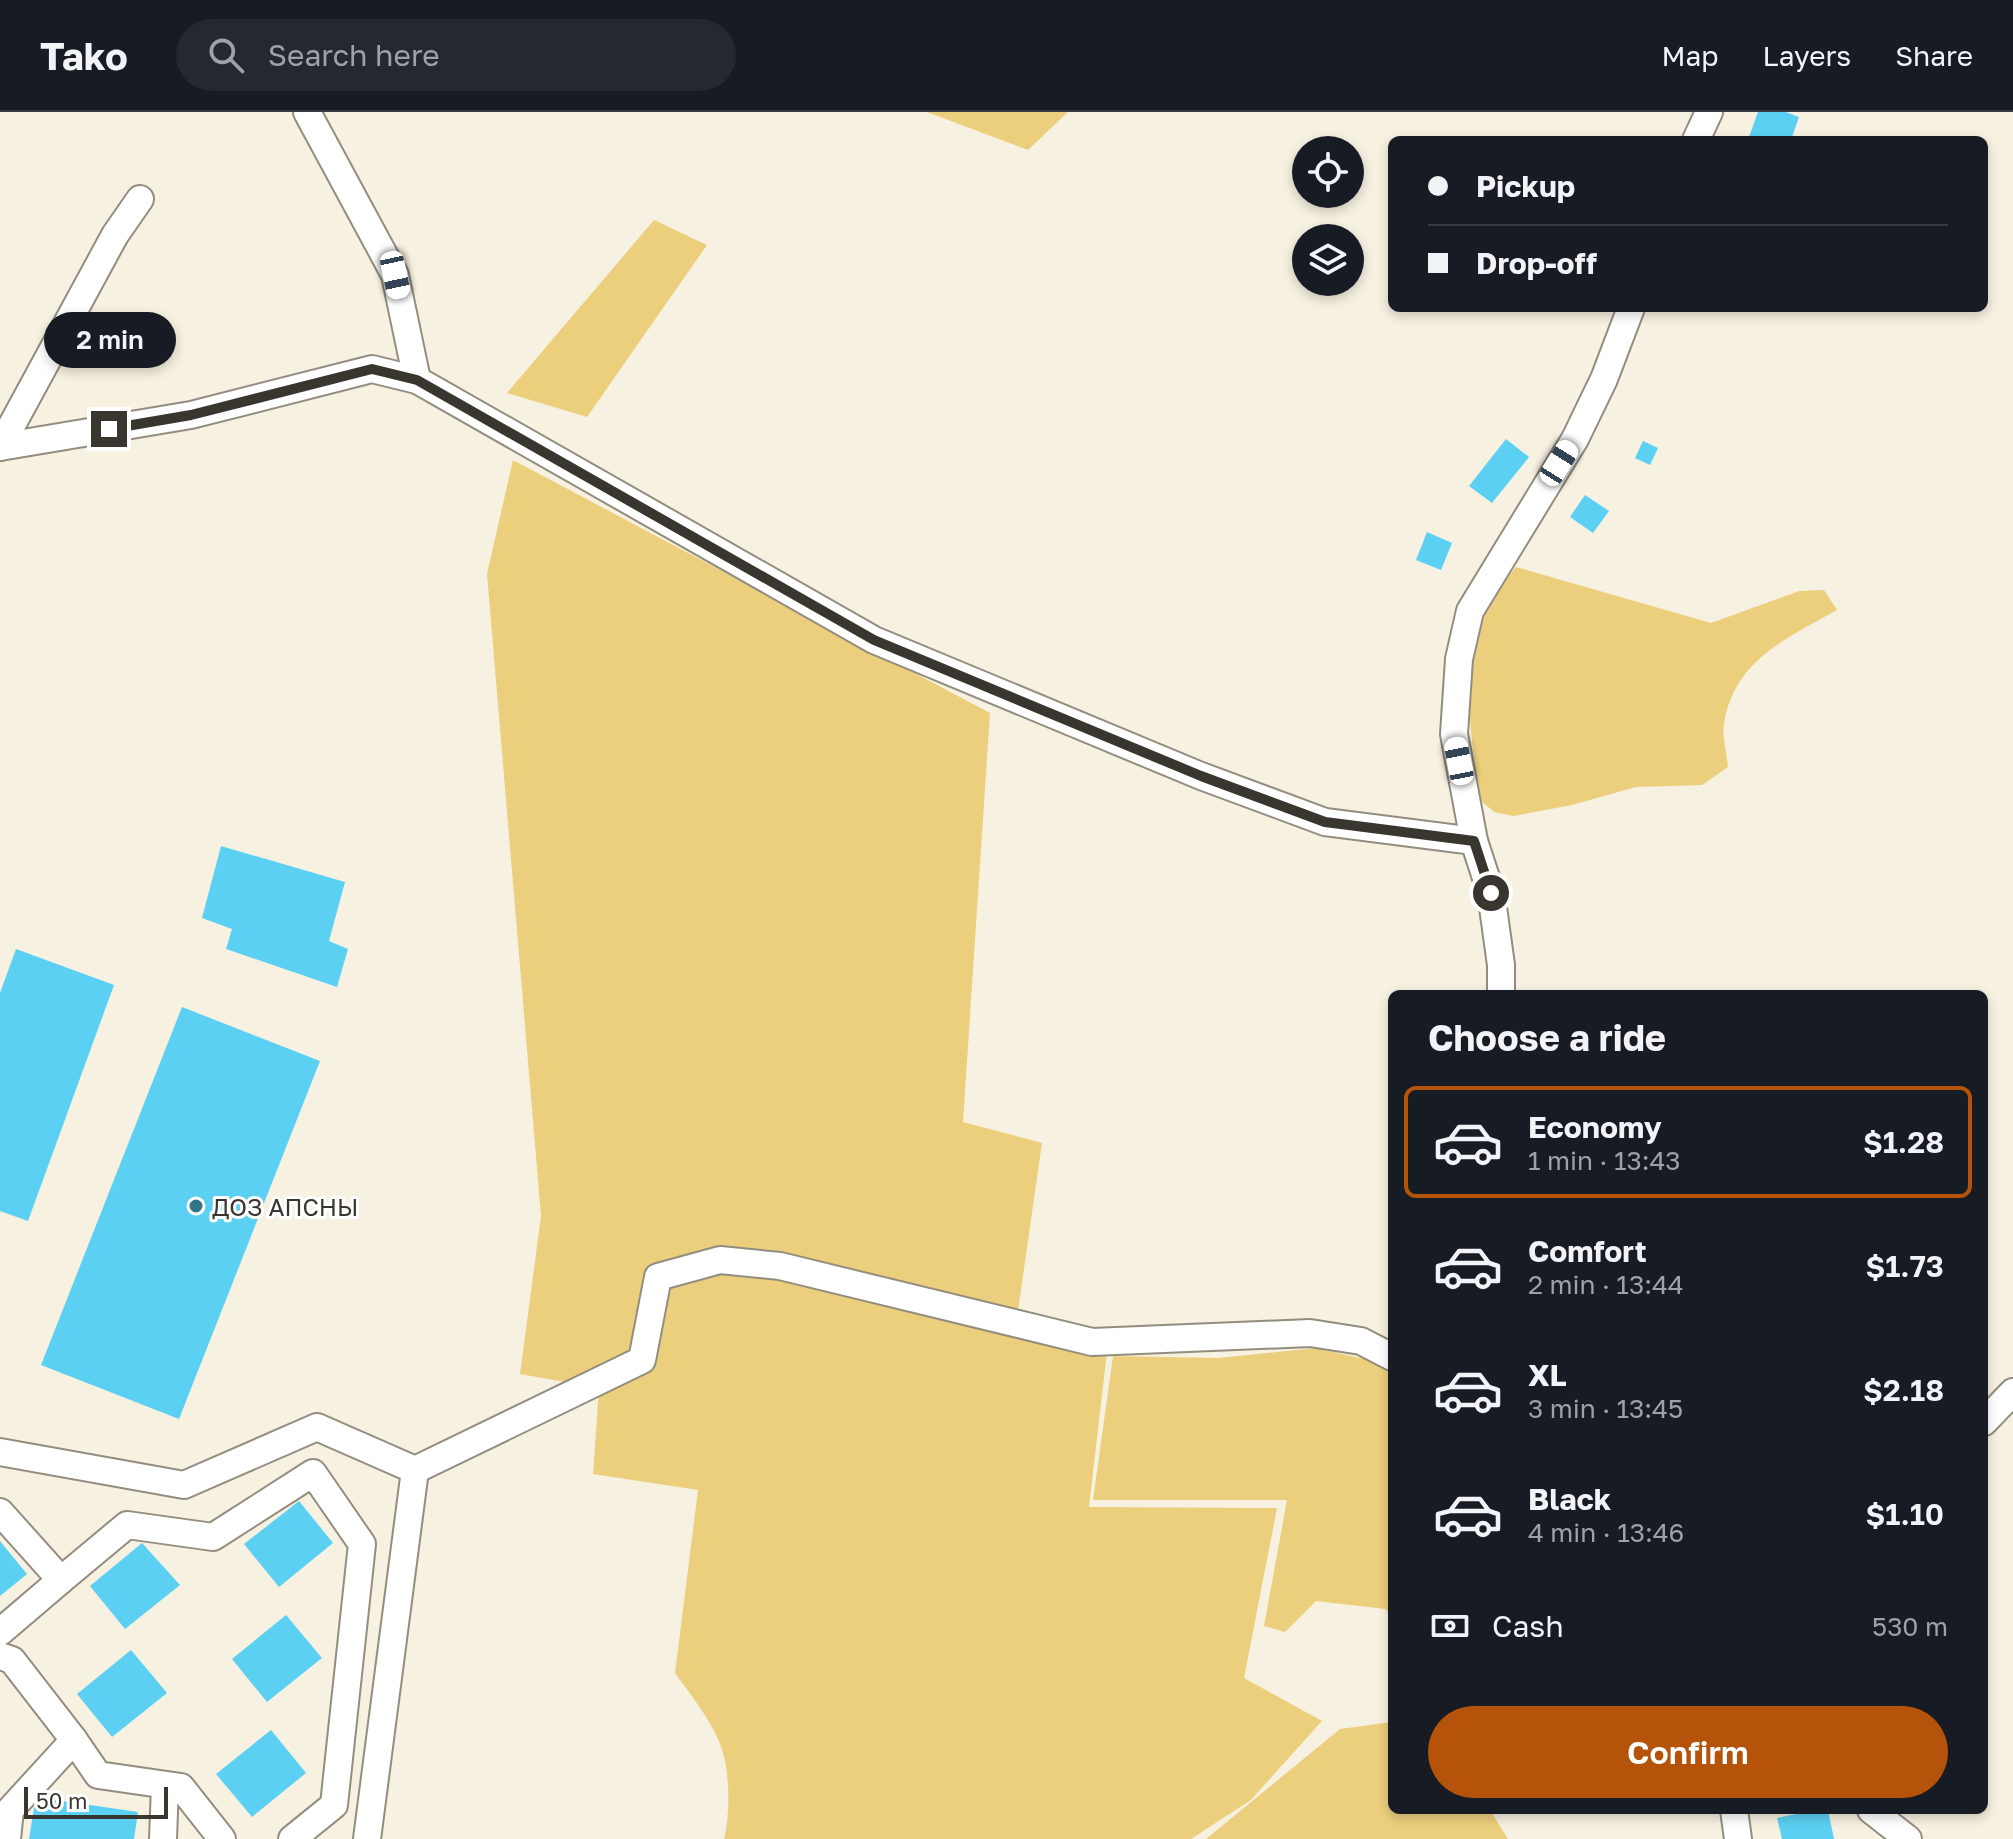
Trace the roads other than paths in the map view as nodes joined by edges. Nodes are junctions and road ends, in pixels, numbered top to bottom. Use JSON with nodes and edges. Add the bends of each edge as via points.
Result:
{"nodes":[{"id":1,"x":307,"y":112,"type":"edge"},
{"id":2,"x":1709,"y":112,"type":"edge"},
{"id":3,"x":1698,"y":136,"type":"edge"},
{"id":4,"x":140,"y":199,"type":"dead end"},
{"id":5,"x":1629,"y":312,"type":"edge"},
{"id":6,"x":417,"y":380,"type":"junction"},
{"id":7,"x":0,"y":447,"type":"edge"},
{"id":8,"x":1474,"y":841,"type":"junction"},
{"id":9,"x":1501,"y":990,"type":"edge"},
{"id":10,"x":1388,"y":1355,"type":"edge"},
{"id":11,"x":2013,"y":1392,"type":"edge"},
{"id":12,"x":1988,"y":1418,"type":"edge"},
{"id":13,"x":0,"y":1452,"type":"edge"},
{"id":14,"x":415,"y":1470,"type":"junction"},
{"id":15,"x":0,"y":1512,"type":"edge"},
{"id":16,"x":61,"y":1580,"type":"junction"},
{"id":17,"x":0,"y":1632,"type":"edge"},
{"id":18,"x":0,"y":1656,"type":"edge"},
{"id":19,"x":74,"y":1740,"type":"junction"},
{"id":20,"x":165,"y":1786,"type":"junction"},
{"id":21,"x":1735,"y":1814,"type":"edge"},
{"id":22,"x":1876,"y":1814,"type":"edge"},
{"id":23,"x":7,"y":1839,"type":"edge"},
{"id":24,"x":163,"y":1839,"type":"edge"},
{"id":25,"x":222,"y":1839,"type":"edge"},
{"id":26,"x":292,"y":1839,"type":"edge"},
{"id":27,"x":367,"y":1839,"type":"edge"},
{"id":28,"x":1738,"y":1839,"type":"edge"},
{"id":29,"x":1908,"y":1839,"type":"edge"}],
"edges":[{"from":1,"to":6,"type":"street","via":[[395,275]]},
{"from":2,"to":3,"type":"street"},
{"from":4,"to":7,"type":"street","via":[[115,235]]},
{"from":5,"to":8,"type":"street","via":[[1575,439],[1470,611],[1459,659],[1454,734]]},
{"from":6,"to":7,"type":"street","via":[[372,369],[191,415]]},
{"from":6,"to":8,"type":"street","via":[[874,640],[1325,822]]},
{"from":8,"to":9,"type":"street","via":[[1491,893]]},
{"from":10,"to":14,"type":"street","via":[[1361,1341],[1310,1333],[1092,1342],[780,1266],[720,1260],[658,1277],[642,1360]]},
{"from":11,"to":12,"type":"street"},
{"from":13,"to":14,"type":"street","via":[[184,1485],[317,1427]]},
{"from":14,"to":27,"type":"street"},
{"from":15,"to":16,"type":"street"},
{"from":16,"to":17,"type":"street"},
{"from":16,"to":26,"type":"street","via":[[127,1525],[213,1537],[313,1473],[362,1544],[334,1805]]},
{"from":18,"to":19,"type":"street","via":[[12,1660]]},
{"from":19,"to":20,"type":"street","via":[[98,1775]]},
{"from":19,"to":23,"type":"street","via":[[10,1810]]},
{"from":20,"to":24,"type":"street"},
{"from":20,"to":25,"type":"street","via":[[181,1787]]},
{"from":21,"to":28,"type":"street"},
{"from":22,"to":29,"type":"street"}]}
